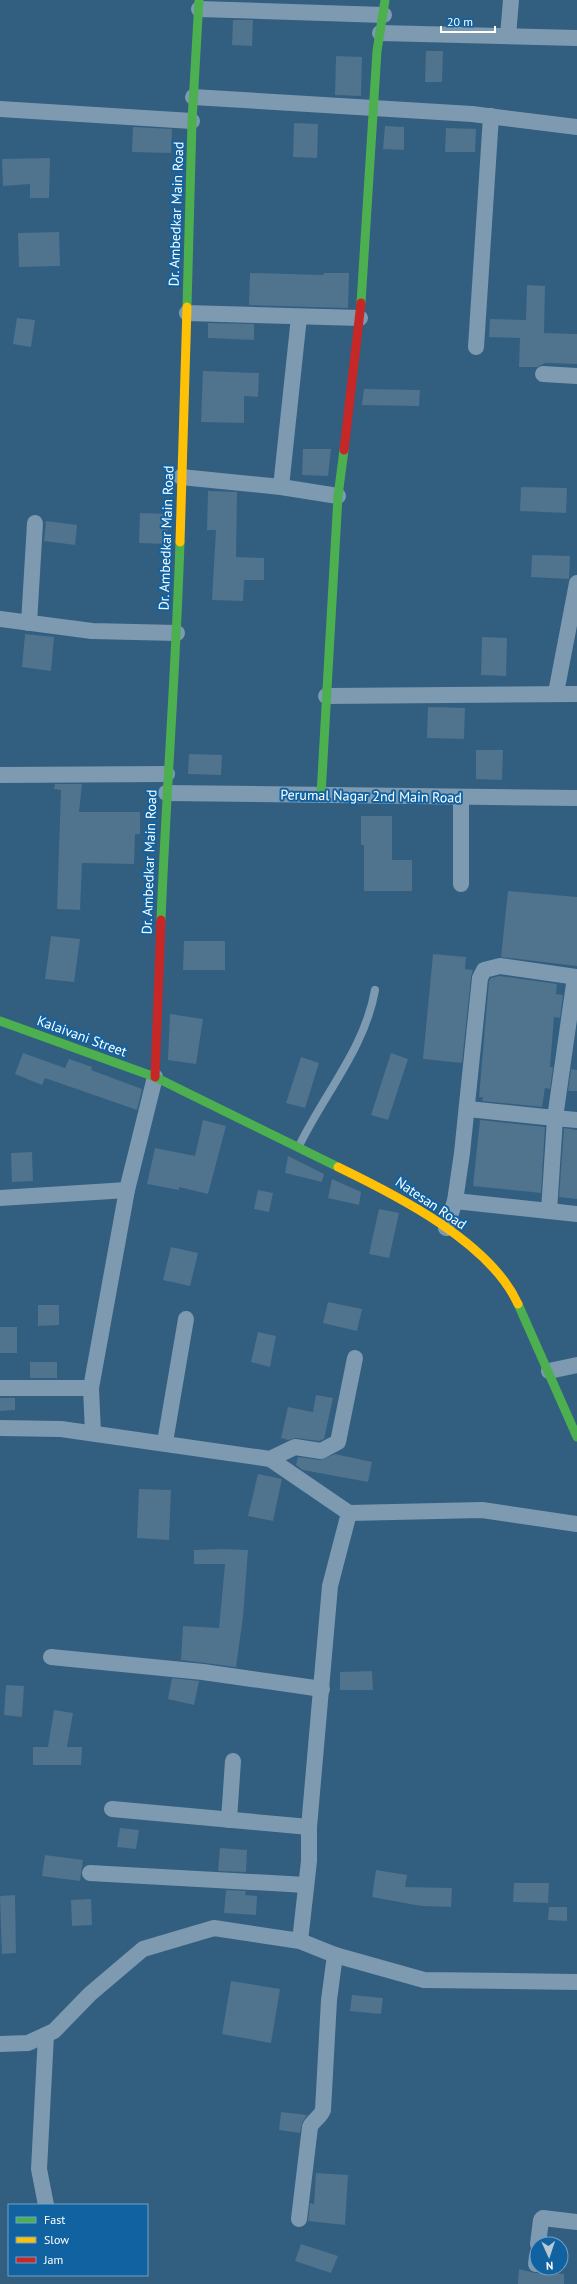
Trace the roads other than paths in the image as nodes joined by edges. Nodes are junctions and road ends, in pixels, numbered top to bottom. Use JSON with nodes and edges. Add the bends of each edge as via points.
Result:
{"nodes":[{"id":1,"x":511,"y":0,"type":"edge"},
{"id":2,"x":199,"y":4,"type":"edge"},
{"id":3,"x":384,"y":7,"type":"edge"},
{"id":4,"x":380,"y":33,"type":"junction"},
{"id":5,"x":508,"y":36,"type":"junction"},
{"id":6,"x":577,"y":38,"type":"edge"},
{"id":7,"x":193,"y":97,"type":"junction"},
{"id":8,"x":373,"y":108,"type":"junction"},
{"id":9,"x":0,"y":109,"type":"edge"},
{"id":10,"x":491,"y":116,"type":"junction"},
{"id":11,"x":192,"y":121,"type":"junction"},
{"id":12,"x":577,"y":127,"type":"edge"},
{"id":13,"x":187,"y":313,"type":"junction"},
{"id":14,"x":299,"y":317,"type":"junction"},
{"id":15,"x":360,"y":318,"type":"junction"},
{"id":16,"x":476,"y":347,"type":"dead end"},
{"id":17,"x":543,"y":374,"type":"dead end"},
{"id":18,"x":577,"y":376,"type":"edge"},
{"id":19,"x":181,"y":477,"type":"junction"},
{"id":20,"x":281,"y":487,"type":"junction"},
{"id":21,"x":338,"y":496,"type":"junction"},
{"id":22,"x":35,"y":523,"type":"dead end"},
{"id":23,"x":577,"y":583,"type":"edge"},
{"id":24,"x":0,"y":619,"type":"edge"},
{"id":25,"x":29,"y":623,"type":"junction"},
{"id":26,"x":177,"y":633,"type":"junction"},
{"id":27,"x":556,"y":693,"type":"junction"},
{"id":28,"x":577,"y":694,"type":"edge"},
{"id":29,"x":326,"y":696,"type":"junction"},
{"id":30,"x":0,"y":774,"type":"edge"},
{"id":31,"x":167,"y":774,"type":"junction"},
{"id":32,"x":166,"y":793,"type":"junction"},
{"id":33,"x":322,"y":795,"type":"junction"},
{"id":34,"x":461,"y":797,"type":"junction"},
{"id":35,"x":577,"y":798,"type":"edge"},
{"id":36,"x":461,"y":884,"type":"dead end"},
{"id":37,"x":576,"y":977,"type":"edge"},
{"id":38,"x":375,"y":990,"type":"dead end"},
{"id":39,"x":0,"y":1021,"type":"edge"},
{"id":40,"x":155,"y":1077,"type":"junction"},
{"id":41,"x":468,"y":1109,"type":"junction"},
{"id":42,"x":555,"y":1118,"type":"junction"},
{"id":43,"x":577,"y":1120,"type":"edge"},
{"id":44,"x":299,"y":1147,"type":"junction"},
{"id":45,"x":127,"y":1190,"type":"junction"},
{"id":46,"x":0,"y":1198,"type":"edge"},
{"id":47,"x":456,"y":1201,"type":"junction"},
{"id":48,"x":549,"y":1211,"type":"junction"},
{"id":49,"x":577,"y":1214,"type":"edge"},
{"id":50,"x":446,"y":1228,"type":"junction"},
{"id":51,"x":186,"y":1319,"type":"dead end"},
{"id":52,"x":355,"y":1358,"type":"dead end"},
{"id":53,"x":577,"y":1365,"type":"edge"},
{"id":54,"x":549,"y":1371,"type":"junction"},
{"id":55,"x":0,"y":1388,"type":"edge"},
{"id":56,"x":91,"y":1388,"type":"junction"},
{"id":57,"x":0,"y":1428,"type":"edge"},
{"id":58,"x":93,"y":1433,"type":"junction"},
{"id":59,"x":577,"y":1437,"type":"edge"},
{"id":60,"x":165,"y":1442,"type":"junction"},
{"id":61,"x":270,"y":1459,"type":"junction"},
{"id":62,"x":350,"y":1513,"type":"junction"},
{"id":63,"x":577,"y":1524,"type":"edge"},
{"id":64,"x":51,"y":1657,"type":"dead end"},
{"id":65,"x":322,"y":1689,"type":"junction"},
{"id":66,"x":233,"y":1761,"type":"dead end"},
{"id":67,"x":112,"y":1809,"type":"dead end"},
{"id":68,"x":229,"y":1820,"type":"junction"},
{"id":69,"x":309,"y":1827,"type":"junction"},
{"id":70,"x":90,"y":1873,"type":"dead end"},
{"id":71,"x":306,"y":1884,"type":"junction"},
{"id":72,"x":300,"y":1941,"type":"junction"},
{"id":73,"x":335,"y":1955,"type":"junction"},
{"id":74,"x":577,"y":1982,"type":"edge"},
{"id":75,"x":46,"y":2035,"type":"junction"},
{"id":76,"x":0,"y":2044,"type":"edge"},
{"id":77,"x":46,"y":2204,"type":"edge"},
{"id":78,"x":299,"y":2219,"type":"dead end"},
{"id":79,"x":577,"y":2222,"type":"edge"},
{"id":80,"x":539,"y":2236,"type":"edge"}],
"edges":[{"from":1,"to":5,"type":"street"},
{"from":2,"to":3,"type":"street"},
{"from":2,"to":7,"type":"street","name":"Dr. Ambedkar Main Road"},
{"from":3,"to":4,"type":"street"},
{"from":4,"to":5,"type":"street"},
{"from":4,"to":8,"type":"street"},
{"from":5,"to":6,"type":"street"},
{"from":7,"to":8,"type":"street"},
{"from":7,"to":11,"type":"street","name":"Dr. Ambedkar Main Road"},
{"from":8,"to":10,"type":"street"},
{"from":8,"to":15,"type":"street"},
{"from":9,"to":11,"type":"street"},
{"from":10,"to":12,"type":"street"},
{"from":10,"to":16,"type":"street"},
{"from":11,"to":13,"type":"street","name":"Dr. Ambedkar Main Road"},
{"from":13,"to":14,"type":"street"},
{"from":13,"to":19,"type":"street","name":"Dr. Ambedkar Main Road"},
{"from":14,"to":15,"type":"street"},
{"from":14,"to":20,"type":"street"},
{"from":15,"to":21,"type":"street"},
{"from":17,"to":18,"type":"street"},
{"from":19,"to":20,"type":"street"},
{"from":19,"to":26,"type":"street","name":"Dr. Ambedkar Main Road"},
{"from":20,"to":21,"type":"street"},
{"from":21,"to":29,"type":"street"},
{"from":22,"to":25,"type":"street"},
{"from":23,"to":27,"type":"street"},
{"from":24,"to":25,"type":"street"},
{"from":25,"to":26,"type":"street","via":[[92,631]]},
{"from":26,"to":31,"type":"street","name":"Dr. Ambedkar Main Road"},
{"from":27,"to":28,"type":"street"},
{"from":27,"to":29,"type":"street"},
{"from":29,"to":33,"type":"street"},
{"from":30,"to":31,"type":"street"},
{"from":31,"to":32,"type":"street","name":"Dr. Ambedkar Main Road"},
{"from":32,"to":33,"type":"street","name":"Perumal Nagar 2nd Main Road"},
{"from":32,"to":40,"type":"street","name":"Dr. Ambedkar Main Road"},
{"from":33,"to":34,"type":"street","name":"Perumal Nagar 2nd Main Road"},
{"from":34,"to":35,"type":"street","name":"Perumal Nagar 2nd Main Road"},
{"from":34,"to":36,"type":"street"},
{"from":37,"to":41,"type":"street","via":[[500,966],[484,970],[480,978]]},
{"from":37,"to":42,"type":"street"},
{"from":38,"to":44,"type":"lane","via":[[365,1026]]},
{"from":39,"to":40,"type":"street","name":"Kalaivani Street"},
{"from":40,"to":44,"type":"street","name":"Natesan Road"},
{"from":40,"to":45,"type":"street"},
{"from":41,"to":42,"type":"street"},
{"from":41,"to":47,"type":"street"},
{"from":42,"to":43,"type":"street"},
{"from":42,"to":48,"type":"street"},
{"from":44,"to":50,"type":"street","name":"Natesan Road","via":[[402,1198]]},
{"from":45,"to":46,"type":"street"},
{"from":45,"to":56,"type":"street"},
{"from":47,"to":48,"type":"street"},
{"from":47,"to":50,"type":"street"},
{"from":48,"to":49,"type":"street"},
{"from":50,"to":54,"type":"street","name":"Natesan Road","via":[[496,1270],[513,1293]]},
{"from":51,"to":60,"type":"street"},
{"from":52,"to":61,"type":"street","via":[[338,1442],[321,1452],[295,1447]]},
{"from":53,"to":54,"type":"street"},
{"from":54,"to":59,"type":"street","name":"Natesan Road"},
{"from":55,"to":56,"type":"street"},
{"from":56,"to":58,"type":"street"},
{"from":57,"to":58,"type":"street","via":[[61,1429]]},
{"from":58,"to":60,"type":"street"},
{"from":60,"to":61,"type":"street"},
{"from":61,"to":62,"type":"street"},
{"from":62,"to":63,"type":"street","via":[[482,1510]]},
{"from":62,"to":65,"type":"street","via":[[330,1586]]},
{"from":64,"to":65,"type":"street","via":[[203,1672]]},
{"from":65,"to":69,"type":"street"},
{"from":66,"to":68,"type":"street"},
{"from":67,"to":68,"type":"street"},
{"from":68,"to":69,"type":"street"},
{"from":69,"to":71,"type":"street"},
{"from":70,"to":71,"type":"street"},
{"from":71,"to":72,"type":"street"},
{"from":72,"to":73,"type":"street"},
{"from":72,"to":75,"type":"street","via":[[214,1928],[143,1949],[90,1994],[54,2031]]},
{"from":73,"to":74,"type":"street","via":[[424,1980]]},
{"from":73,"to":78,"type":"street","via":[[329,2000],[323,2110],[310,2128]]},
{"from":75,"to":76,"type":"street","via":[[28,2042]]},
{"from":75,"to":77,"type":"street","via":[[39,2169]]},
{"from":79,"to":80,"type":"street","via":[[543,2218]]}]}
